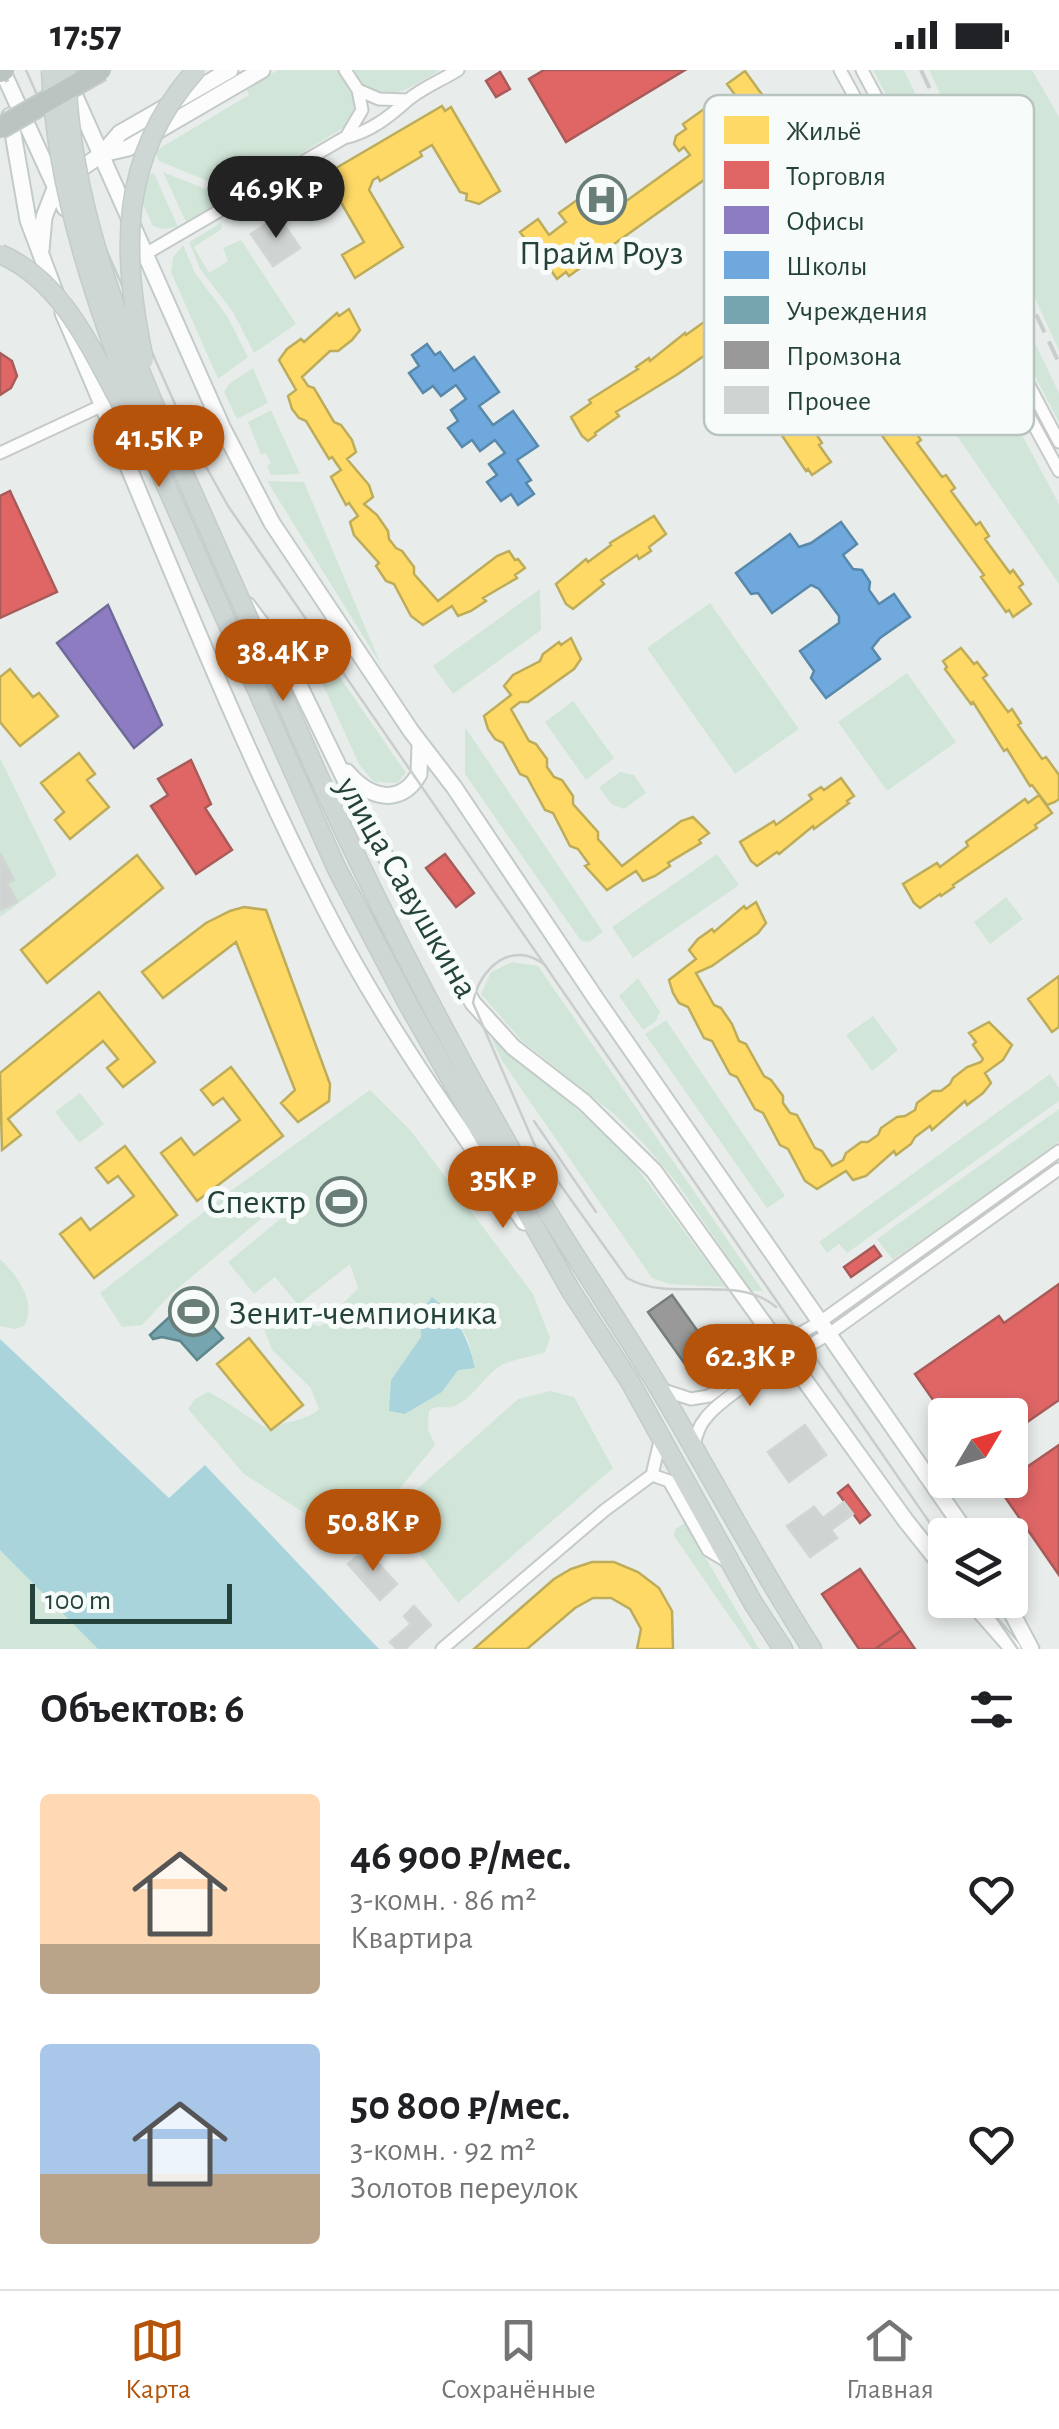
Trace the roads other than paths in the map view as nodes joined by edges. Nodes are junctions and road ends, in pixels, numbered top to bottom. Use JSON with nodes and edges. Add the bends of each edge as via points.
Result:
{"nodes":[{"id":1,"x":51,"y":70,"type":"edge"},
{"id":2,"x":64,"y":70,"type":"edge"},
{"id":3,"x":101,"y":70,"type":"edge"},
{"id":4,"x":196,"y":70,"type":"edge"},
{"id":5,"x":230,"y":70,"type":"edge"},
{"id":6,"x":262,"y":70,"type":"edge"},
{"id":7,"x":345,"y":70,"type":"edge"},
{"id":8,"x":458,"y":70,"type":"edge"},
{"id":9,"x":840,"y":70,"type":"edge"},
{"id":10,"x":862,"y":70,"type":"edge"},
{"id":11,"x":3,"y":72,"type":"edge"},
{"id":12,"x":358,"y":90,"type":"junction"},
{"id":13,"x":854,"y":95,"type":"edge"},
{"id":14,"x":875,"y":95,"type":"edge"},
{"id":15,"x":408,"y":100,"type":"junction"},
{"id":16,"x":0,"y":128,"type":"edge"},
{"id":17,"x":344,"y":138,"type":"junction"},
{"id":18,"x":102,"y":154,"type":"junction"},
{"id":19,"x":56,"y":186,"type":"junction"},
{"id":20,"x":147,"y":253,"type":"junction"},
{"id":21,"x":0,"y":254,"type":"edge"},
{"id":22,"x":41,"y":254,"type":"junction"},
{"id":23,"x":1034,"y":395,"type":"edge"},
{"id":24,"x":103,"y":405,"type":"junction"},
{"id":25,"x":162,"y":423,"type":"junction"},
{"id":26,"x":1034,"y":425,"type":"edge"},
{"id":27,"x":1059,"y":442,"type":"edge"},
{"id":28,"x":0,"y":453,"type":"edge"},
{"id":29,"x":158,"y":465,"type":"junction"},
{"id":30,"x":1059,"y":471,"type":"edge"},
{"id":31,"x":420,"y":744,"type":"junction"},
{"id":32,"x":330,"y":754,"type":"junction"},
{"id":33,"x":1059,"y":1152,"type":"edge"},
{"id":34,"x":1059,"y":1169,"type":"edge"},
{"id":35,"x":571,"y":1290,"type":"junction"},
{"id":36,"x":824,"y":1328,"type":"junction"},
{"id":37,"x":784,"y":1351,"type":"junction"},
{"id":38,"x":660,"y":1389,"type":"junction"},
{"id":39,"x":660,"y":1437,"type":"junction"},
{"id":40,"x":692,"y":1448,"type":"junction"},
{"id":41,"x":652,"y":1476,"type":"junction"},
{"id":42,"x":956,"y":1518,"type":"edge"},
{"id":43,"x":928,"y":1547,"type":"edge"},
{"id":44,"x":731,"y":1564,"type":"junction"},
{"id":45,"x":986,"y":1618,"type":"edge"},
{"id":46,"x":1015,"y":1618,"type":"edge"},
{"id":47,"x":442,"y":1649,"type":"edge"},
{"id":48,"x":783,"y":1649,"type":"edge"},
{"id":49,"x":812,"y":1649,"type":"edge"},
{"id":50,"x":1013,"y":1649,"type":"edge"},
{"id":51,"x":1031,"y":1649,"type":"edge"}],
"edges":[{"from":1,"to":29,"type":"main road","bridge":true,"via":[[82,256]]},
{"from":2,"to":18,"type":"main road"},
{"from":2,"to":25,"type":"main road","bridge":true,"via":[[95,248]]},
{"from":3,"to":16,"type":"highway","bridge":true},
{"from":4,"to":25,"type":"main road","bridge":true,"via":[[164,112],[152,141],[127,241],[130,295]]},
{"from":5,"to":18,"type":"main road","via":[[120,133]]},
{"from":6,"to":18,"type":"main road","via":[[128,148]]},
{"from":7,"to":12,"type":"street"},
{"from":8,"to":15,"type":"street"},
{"from":9,"to":13,"type":"street"},
{"from":10,"to":14,"type":"street"},
{"from":11,"to":19,"type":"main road","name":"улица Савушкина"},
{"from":11,"to":22,"type":"main road","via":[[28,220]]},
{"from":12,"to":15,"type":"street"},
{"from":12,"to":17,"type":"street","via":[[362,110]]},
{"from":15,"to":17,"type":"street","via":[[398,112]]},
{"from":17,"to":20,"type":"street"},
{"from":18,"to":19,"type":"main road"},
{"from":18,"to":20,"type":"main road"},
{"from":19,"to":22,"type":"main road","via":[[44,217]]},
{"from":19,"to":32,"type":"main road","name":"улица Савушкина","via":[[214,562],[278,645]]},
{"from":20,"to":31,"type":"main road","via":[[243,472]]},
{"from":21,"to":29,"type":"main road","bridge":true,"via":[[40,279],[65,305]]},
{"from":22,"to":24,"type":"main road"},
{"from":23,"to":27,"type":"street"},
{"from":24,"to":28,"type":"street"},
{"from":24,"to":35,"type":"main road","via":[[325,911],[412,1058]]},
{"from":25,"to":38,"type":"main road","bridge":true,"via":[[356,858],[426,994],[530,1181]]},
{"from":26,"to":30,"type":"street"},
{"from":29,"to":35,"type":"main road","via":[[336,868]]},
{"from":31,"to":32,"type":"main road","name":"улица Савушкина","via":[[415,782],[388,797],[357,784]]},
{"from":31,"to":36,"type":"main road"},
{"from":32,"to":37,"type":"main road","name":"улица Савушкина","via":[[473,1003],[513,1047],[596,1112],[654,1171]]},
{"from":33,"to":36,"type":"street"},
{"from":34,"to":36,"type":"street"},
{"from":35,"to":39,"type":"main road"},
{"from":36,"to":37,"type":"street"},
{"from":36,"to":42,"type":"main road"},
{"from":37,"to":38,"type":"street","via":[[709,1396],[691,1399]]},
{"from":37,"to":40,"type":"street","via":[[710,1412]]},
{"from":37,"to":43,"type":"main road","name":"улица Савушкина"},
{"from":38,"to":40,"type":"main road"},
{"from":39,"to":41,"type":"street"},
{"from":39,"to":44,"type":"main road"},
{"from":40,"to":49,"type":"main road"},
{"from":41,"to":44,"type":"street","via":[[668,1481],[708,1550]]},
{"from":41,"to":47,"type":"street"},
{"from":44,"to":48,"type":"main road"},
{"from":45,"to":50,"type":"main road"},
{"from":46,"to":51,"type":"main road"}]}
